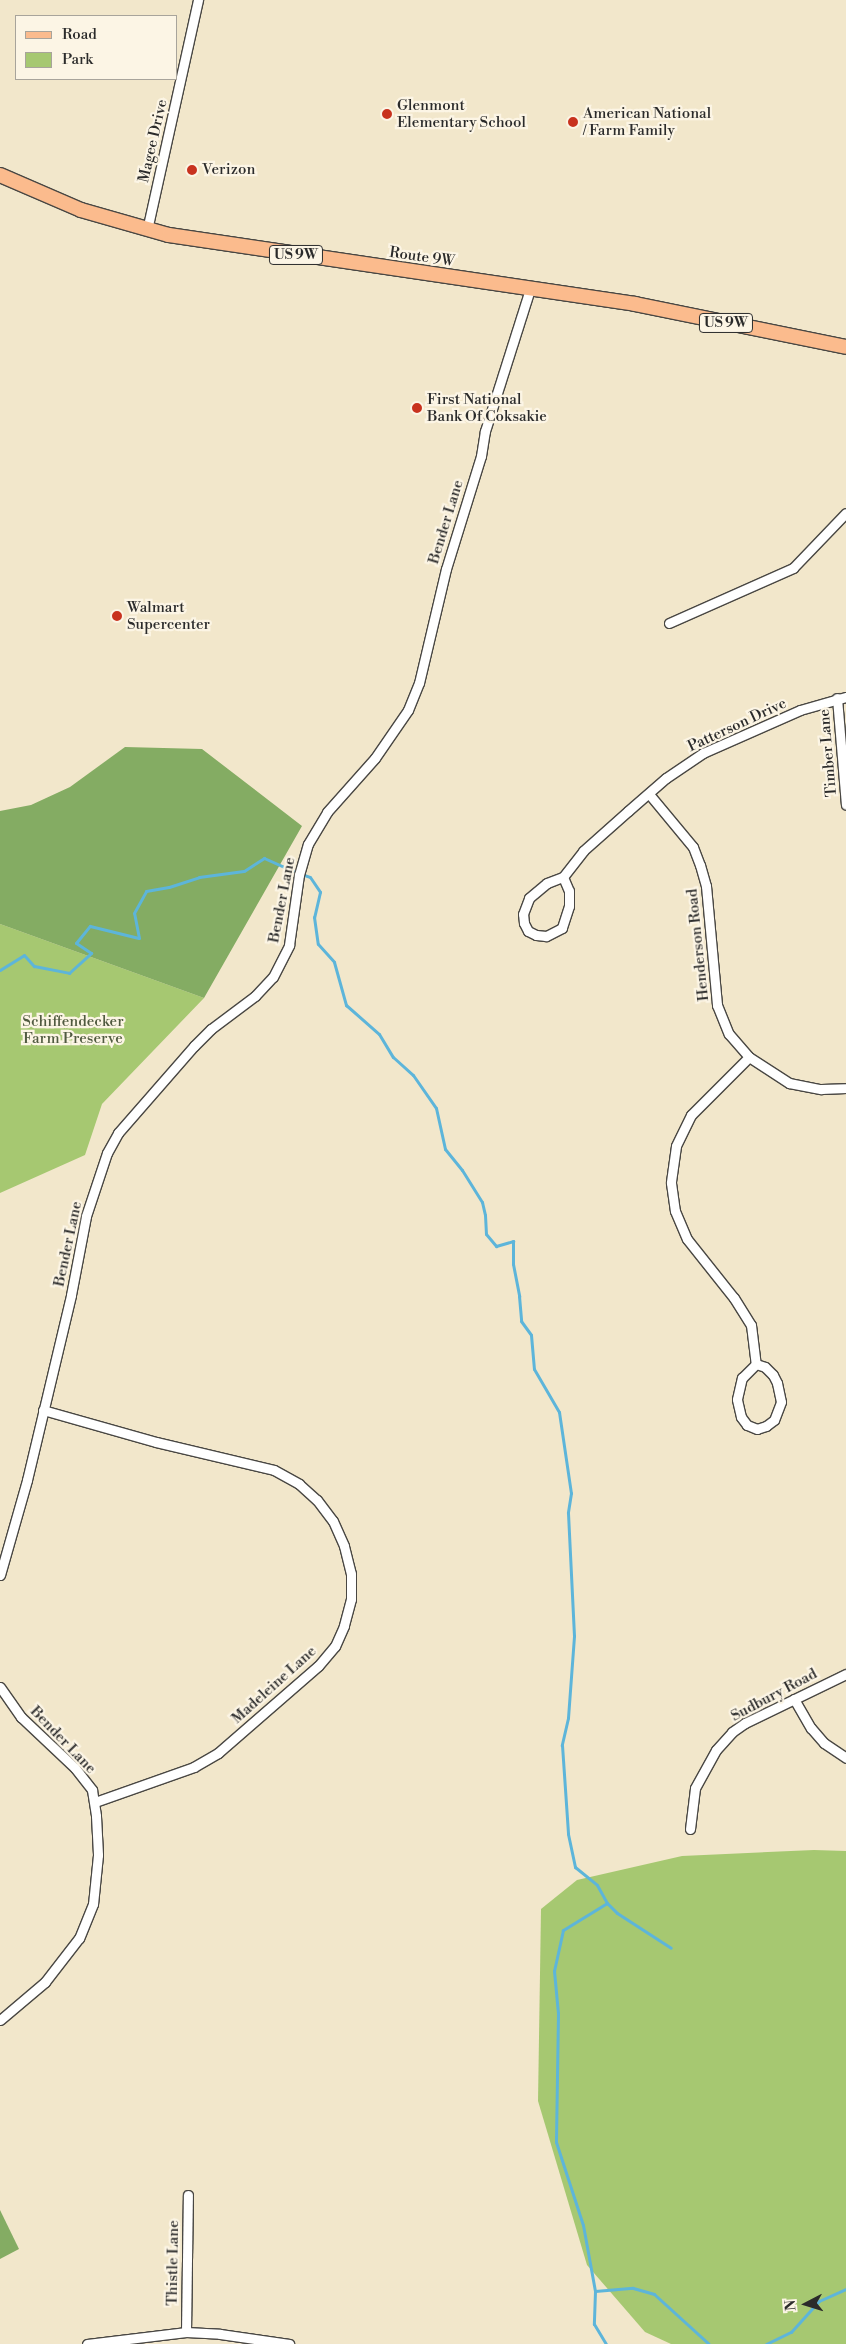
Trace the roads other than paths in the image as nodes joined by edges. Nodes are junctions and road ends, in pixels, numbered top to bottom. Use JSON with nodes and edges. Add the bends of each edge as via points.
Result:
{"nodes":[{"id":1,"x":198,"y":0,"type":"edge"},
{"id":2,"x":0,"y":175,"type":"edge"},
{"id":3,"x":147,"y":230,"type":"junction"},
{"id":4,"x":530,"y":289,"type":"junction"},
{"id":5,"x":846,"y":347,"type":"edge"},
{"id":6,"x":846,"y":513,"type":"edge"},
{"id":7,"x":669,"y":623,"type":"dead end"},
{"id":8,"x":842,"y":698,"type":"edge"},
{"id":9,"x":649,"y":794,"type":"junction"},
{"id":10,"x":846,"y":805,"type":"edge"},
{"id":11,"x":563,"y":876,"type":"junction"},
{"id":12,"x":748,"y":1056,"type":"junction"},
{"id":13,"x":846,"y":1088,"type":"edge"},
{"id":14,"x":756,"y":1364,"type":"junction"},
{"id":15,"x":43,"y":1410,"type":"junction"},
{"id":16,"x":0,"y":1574,"type":"edge"},
{"id":17,"x":846,"y":1674,"type":"edge"},
{"id":18,"x":0,"y":1687,"type":"edge"},
{"id":19,"x":794,"y":1699,"type":"junction"},
{"id":20,"x":846,"y":1758,"type":"edge"},
{"id":21,"x":95,"y":1802,"type":"junction"},
{"id":22,"x":690,"y":1829,"type":"dead end"},
{"id":23,"x":0,"y":2020,"type":"edge"},
{"id":24,"x":188,"y":2195,"type":"dead end"},
{"id":25,"x":186,"y":2332,"type":"junction"},
{"id":26,"x":87,"y":2344,"type":"edge"},
{"id":27,"x":289,"y":2344,"type":"edge"}],
"edges":[{"from":1,"to":3,"type":"street","name":"Magee Drive"},
{"from":2,"to":3,"type":"main road","name":"Route 9W","number":"US 9W","via":[[81,210]]},
{"from":3,"to":4,"type":"main road","name":"Route 9W","number":"US 9W","via":[[214,243]]},
{"from":4,"to":5,"type":"main road","name":"Route 9W","number":"US 9W","via":[[635,304]]},
{"from":4,"to":15,"type":"street","name":"Bender Lane","via":[[485,432],[414,697],[392,735],[335,802],[308,844],[299,875],[289,945],[278,968],[263,989],[194,1046],[118,1133],[107,1153],[86,1216]]},
{"from":6,"to":7,"type":"street","via":[[793,568]]},
{"from":8,"to":9,"type":"street","name":"Patterson Drive","via":[[800,710],[703,752]]},
{"from":8,"to":10,"type":"street","name":"Timber Lane"},
{"from":9,"to":11,"type":"street","name":"Patterson Drive","via":[[583,852]]},
{"from":9,"to":12,"type":"street","name":"Henderson Road","via":[[693,847],[700,865],[706,886],[717,1005],[729,1034]]},
{"from":11,"to":11,"type":"street","name":"Patterson Drive","via":[[569,891],[569,906],[562,928],[546,936],[528,931],[523,914],[529,898],[547,883]]},
{"from":12,"to":13,"type":"street","name":"Henderson Road","via":[[790,1083],[822,1089]]},
{"from":12,"to":14,"type":"street","via":[[691,1115],[676,1146],[671,1182],[675,1211],[687,1239],[751,1325]]},
{"from":14,"to":14,"type":"street","via":[[773,1375],[781,1402],[774,1420],[756,1429],[741,1417],[737,1399],[742,1378]]},
{"from":15,"to":16,"type":"street","name":"Bender Lane","via":[[16,1524]]},
{"from":15,"to":21,"type":"street","name":"Madeleine Lane","via":[[156,1442],[274,1470],[300,1484],[328,1514],[344,1546],[350,1574],[350,1599],[344,1626],[335,1646],[318,1666],[218,1753],[194,1767]]},
{"from":17,"to":19,"type":"street","name":"Sudbury Road"},
{"from":18,"to":21,"type":"street","name":"Bender Lane","via":[[25,1722],[80,1774],[92,1790]]},
{"from":19,"to":20,"type":"street","via":[[824,1743]]},
{"from":19,"to":22,"type":"street","name":"Sudbury Road","via":[[745,1723],[716,1750],[695,1788]]},
{"from":21,"to":23,"type":"street","name":"Bender Lane","via":[[98,1870],[87,1922],[74,1946],[45,1982]]},
{"from":24,"to":25,"type":"street","name":"Thistle Lane"},
{"from":25,"to":26,"type":"street"},
{"from":25,"to":27,"type":"street"}]}
